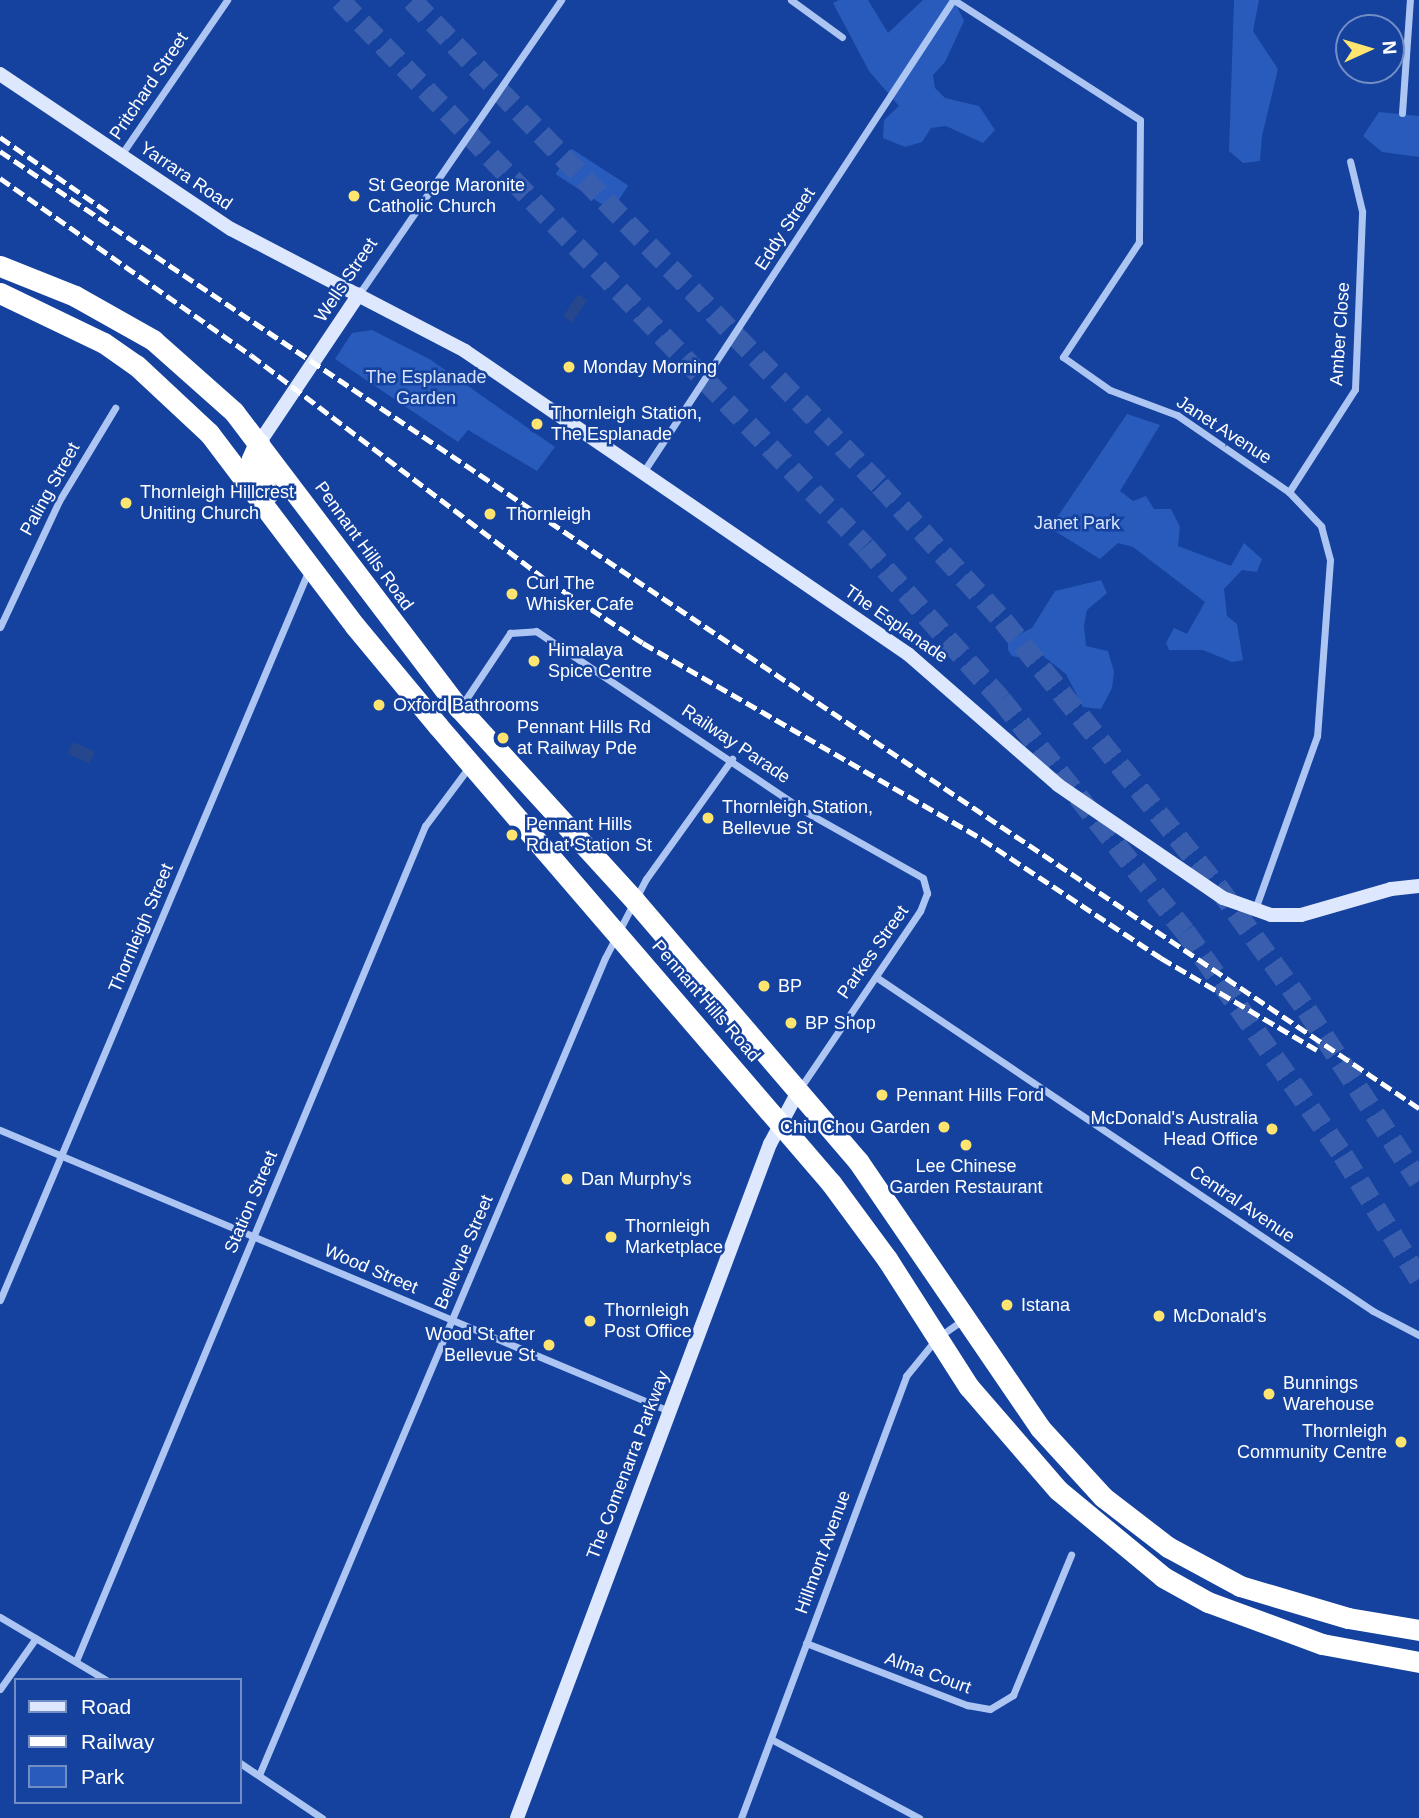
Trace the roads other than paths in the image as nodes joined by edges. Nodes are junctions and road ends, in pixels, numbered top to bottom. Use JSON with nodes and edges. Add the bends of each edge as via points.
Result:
{"nodes":[{"id":1,"x":227,"y":0,"type":"edge"},
{"id":2,"x":561,"y":0,"type":"edge"},
{"id":3,"x":792,"y":0,"type":"edge"},
{"id":4,"x":953,"y":0,"type":"edge"},
{"id":5,"x":1410,"y":0,"type":"edge"},
{"id":6,"x":842,"y":37,"type":"dead end"},
{"id":7,"x":0,"y":74,"type":"edge"},
{"id":8,"x":1402,"y":113,"type":"dead end"},
{"id":9,"x":121,"y":155,"type":"junction"},
{"id":10,"x":1350,"y":161,"type":"dead end"},
{"id":11,"x":0,"y":266,"type":"edge"},
{"id":12,"x":0,"y":293,"type":"edge"},
{"id":13,"x":359,"y":294,"type":"junction"},
{"id":14,"x":115,"y":408,"type":"dead end"},
{"id":15,"x":259,"y":443,"type":"junction"},
{"id":16,"x":642,"y":474,"type":"junction"},
{"id":17,"x":1289,"y":492,"type":"junction"},
{"id":18,"x":285,"y":534,"type":"junction"},
{"id":19,"x":310,"y":568,"type":"junction"},
{"id":20,"x":0,"y":627,"type":"edge"},
{"id":21,"x":459,"y":708,"type":"junction"},
{"id":22,"x":732,"y":759,"type":"junction"},
{"id":23,"x":471,"y":765,"type":"junction"},
{"id":24,"x":1419,"y":886,"type":"edge"},
{"id":25,"x":635,"y":901,"type":"junction"},
{"id":26,"x":926,"y":902,"type":"joint"},
{"id":27,"x":1254,"y":911,"type":"junction"},
{"id":28,"x":618,"y":934,"type":"junction"},
{"id":29,"x":876,"y":977,"type":"junction"},
{"id":30,"x":799,"y":1090,"type":"junction"},
{"id":31,"x":782,"y":1122,"type":"junction"},
{"id":32,"x":0,"y":1130,"type":"edge"},
{"id":33,"x":61,"y":1156,"type":"junction"},
{"id":34,"x":254,"y":1236,"type":"junction"},
{"id":35,"x":0,"y":1300,"type":"edge"},
{"id":36,"x":965,"y":1318,"type":"junction"},
{"id":37,"x":453,"y":1320,"type":"junction"},
{"id":38,"x":1419,"y":1335,"type":"edge"},
{"id":39,"x":937,"y":1338,"type":"junction"},
{"id":40,"x":669,"y":1410,"type":"junction"},
{"id":41,"x":1071,"y":1555,"type":"dead end"},
{"id":42,"x":0,"y":1617,"type":"edge"},
{"id":43,"x":1419,"y":1630,"type":"edge"},
{"id":44,"x":36,"y":1638,"type":"junction"},
{"id":45,"x":806,"y":1643,"type":"junction"},
{"id":46,"x":76,"y":1661,"type":"junction"},
{"id":47,"x":1419,"y":1662,"type":"edge"},
{"id":48,"x":103,"y":1678,"type":"edge"},
{"id":49,"x":0,"y":1689,"type":"edge"},
{"id":50,"x":771,"y":1739,"type":"junction"},
{"id":51,"x":242,"y":1764,"type":"edge"},
{"id":52,"x":259,"y":1775,"type":"junction"},
{"id":53,"x":322,"y":1818,"type":"edge"},
{"id":54,"x":517,"y":1818,"type":"edge"},
{"id":55,"x":741,"y":1818,"type":"edge"},
{"id":56,"x":919,"y":1818,"type":"edge"}],
"edges":[{"from":1,"to":9,"type":"street","name":"Pritchard Street"},
{"from":2,"to":13,"type":"street","name":"Wells Street"},
{"from":3,"to":6,"type":"street"},
{"from":4,"to":16,"type":"street","name":"Eddy Street"},
{"from":4,"to":17,"type":"street","name":"Janet Avenue","via":[[1140,120],[1139,242],[1063,357],[1110,390],[1177,415]]},
{"from":5,"to":8,"type":"street"},
{"from":7,"to":9,"type":"main road","name":"Yarrara Road"},
{"from":9,"to":13,"type":"main road","name":"Yarrara Road","via":[[231,229]]},
{"from":10,"to":17,"type":"street","name":"Amber Close","via":[[1362,211],[1355,389]]},
{"from":11,"to":15,"type":"highway","name":"Pennant Hills Road","via":[[75,296],[153,340],[201,379]]},
{"from":12,"to":18,"type":"highway","name":"Pennant Hills Road","via":[[63,320],[136,365],[209,432]]},
{"from":13,"to":15,"type":"main road","name":"Wells Street"},
{"from":13,"to":16,"type":"main road","name":"The Esplanade","via":[[465,351]]},
{"from":14,"to":20,"type":"street","name":"Paling Street","via":[[59,500]]},
{"from":15,"to":18,"type":"highway","via":[[252,459]]},
{"from":15,"to":21,"type":"highway","name":"Pennant Hills Road"},
{"from":16,"to":27,"type":"main road","name":"The Esplanade","via":[[939,677],[1069,793],[1223,898]]},
{"from":17,"to":27,"type":"street","name":"Janet Avenue","via":[[1321,526],[1330,560],[1318,721],[1312,751]]},
{"from":18,"to":19,"type":"highway","name":"Pennant Hills Road"},
{"from":19,"to":23,"type":"highway","name":"Pennant Hills Road"},
{"from":19,"to":33,"type":"street","name":"Thornleigh Street"},
{"from":21,"to":22,"type":"street","name":"Railway Parade","via":[[510,634],[536,631]]},
{"from":21,"to":25,"type":"highway","name":"Pennant Hills Road"},
{"from":22,"to":25,"type":"street","name":"Bellevue Street"},
{"from":22,"to":26,"type":"street","name":"Railway Parade","via":[[814,817],[917,873],[927,885]]},
{"from":23,"to":28,"type":"highway","name":"Pennant Hills Road"},
{"from":23,"to":34,"type":"street","name":"Station Street","via":[[425,826]]},
{"from":24,"to":27,"type":"main road","name":"The Esplanade","via":[[1391,889],[1310,914]]},
{"from":25,"to":28,"type":"street","name":"Bellevue Street"},
{"from":25,"to":30,"type":"highway","name":"Pennant Hills Road"},
{"from":26,"to":29,"type":"street","name":"Parkes Street"},
{"from":28,"to":31,"type":"highway","name":"Pennant Hills Road"},
{"from":28,"to":37,"type":"street","name":"Bellevue Street"},
{"from":29,"to":30,"type":"street","name":"Parkes Street"},
{"from":29,"to":38,"type":"street","name":"Central Avenue","via":[[1373,1311]]},
{"from":30,"to":31,"type":"main road","name":"The Comenarra Parkway"},
{"from":30,"to":36,"type":"highway","name":"Pennant Hills Road","via":[[891,1206]]},
{"from":31,"to":39,"type":"highway","name":"Pennant Hills Road","via":[[861,1222]]},
{"from":31,"to":40,"type":"main road","name":"The Comenarra Parkway"},
{"from":32,"to":33,"type":"street"},
{"from":33,"to":34,"type":"street","name":"Wood Street"},
{"from":33,"to":35,"type":"street","name":"Thornleigh Street"},
{"from":34,"to":37,"type":"street","name":"Wood Street"},
{"from":34,"to":46,"type":"street","name":"Station Street"},
{"from":36,"to":39,"type":"street","name":"Hillmont Avenue"},
{"from":36,"to":43,"type":"highway","name":"Pennant Hills Road","via":[[1040,1428],[1103,1497],[1148,1533],[1203,1567],[1277,1600]]},
{"from":37,"to":40,"type":"street","name":"Wood Street"},
{"from":37,"to":52,"type":"street","name":"Bellevue Street"},
{"from":39,"to":45,"type":"street","name":"Hillmont Avenue","via":[[906,1376]]},
{"from":39,"to":47,"type":"highway","name":"Pennant Hills Road","via":[[969,1387],[1058,1490],[1163,1577],[1256,1623],[1322,1644]]},
{"from":40,"to":54,"type":"main road","name":"The Comenarra Parkway"},
{"from":41,"to":45,"type":"street","name":"Alma Court","via":[[1013,1695],[990,1709],[967,1705]]},
{"from":42,"to":44,"type":"street"},
{"from":44,"to":46,"type":"street"},
{"from":44,"to":49,"type":"street"},
{"from":45,"to":50,"type":"street","name":"Hillmont Avenue"},
{"from":46,"to":48,"type":"street"},
{"from":50,"to":55,"type":"street","name":"Hillmont Avenue"},
{"from":50,"to":56,"type":"street"},
{"from":51,"to":52,"type":"street"},
{"from":52,"to":53,"type":"street"}]}
